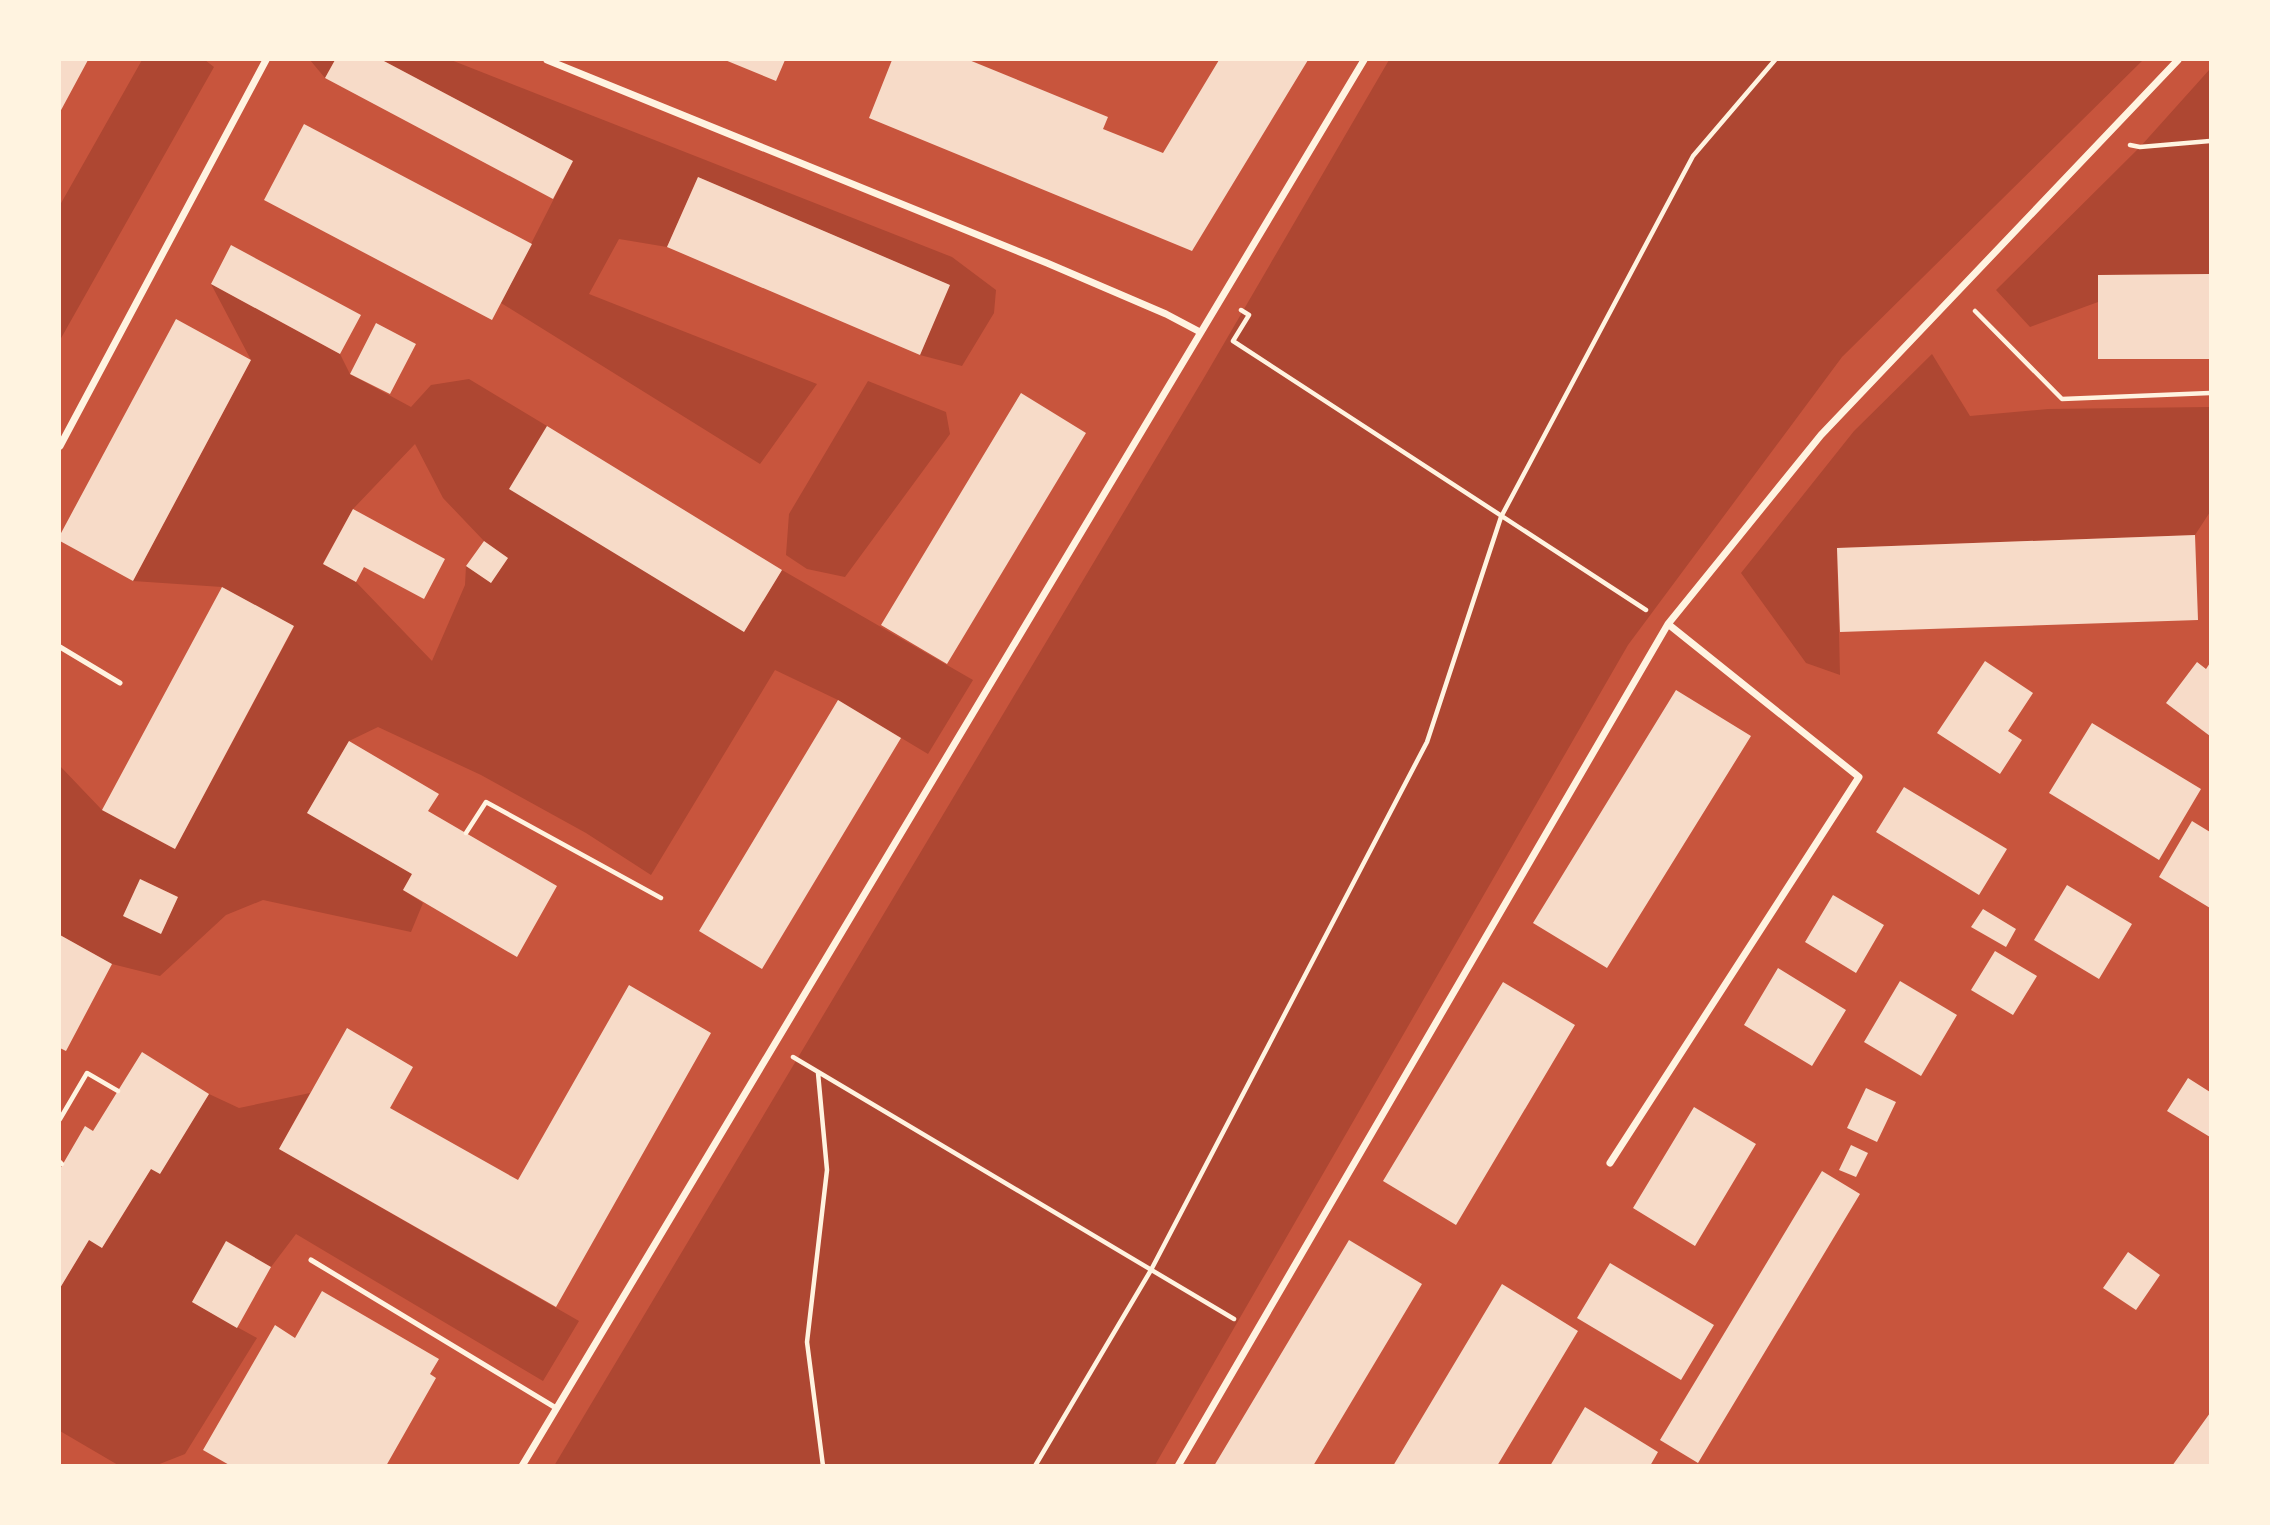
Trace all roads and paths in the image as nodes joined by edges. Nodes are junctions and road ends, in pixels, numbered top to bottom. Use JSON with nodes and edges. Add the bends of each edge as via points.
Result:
{"nodes":[{"id":1,"x":266,"y":60,"type":"edge"},
{"id":2,"x":547,"y":60,"type":"edge"},
{"id":3,"x":1364,"y":60,"type":"edge"},
{"id":4,"x":1775,"y":60,"type":"edge"},
{"id":5,"x":2178,"y":60,"type":"edge"},
{"id":6,"x":2102,"y":140,"type":"junction"},
{"id":7,"x":2210,"y":141,"type":"edge"},
{"id":8,"x":1957,"y":293,"type":"junction"},
{"id":9,"x":1221,"y":298,"type":"junction"},
{"id":10,"x":1200,"y":332,"type":"junction"},
{"id":11,"x":2210,"y":393,"type":"edge"},
{"id":12,"x":60,"y":446,"type":"edge"},
{"id":13,"x":1501,"y":517,"type":"junction"},
{"id":14,"x":1668,"y":624,"type":"junction"},
{"id":15,"x":60,"y":647,"type":"edge"},
{"id":16,"x":120,"y":683,"type":"dead end"},
{"id":17,"x":466,"y":833,"type":"dead end"},
{"id":18,"x":661,"y":898,"type":"dead end"},
{"id":19,"x":774,"y":1045,"type":"junction"},
{"id":20,"x":818,"y":1073,"type":"junction"},
{"id":21,"x":118,"y":1091,"type":"dead end"},
{"id":22,"x":60,"y":1119,"type":"edge"},
{"id":23,"x":1610,"y":1163,"type":"dead end"},
{"id":24,"x":311,"y":1260,"type":"dead end"},
{"id":25,"x":1151,"y":1270,"type":"junction"},
{"id":26,"x":1256,"y":1332,"type":"junction"},
{"id":27,"x":556,"y":1408,"type":"junction"},
{"id":28,"x":522,"y":1465,"type":"edge"},
{"id":29,"x":823,"y":1465,"type":"edge"},
{"id":30,"x":1035,"y":1465,"type":"edge"},
{"id":31,"x":1178,"y":1465,"type":"edge"}],
"edges":[{"from":1,"to":12,"type":"street"},
{"from":2,"to":10,"type":"street","via":[[1047,263]]},
{"from":3,"to":9,"type":"street"},
{"from":4,"to":13,"type":"path","via":[[1693,156]]},
{"from":5,"to":6,"type":"street"},
{"from":6,"to":7,"type":"path","via":[[2140,147]]},
{"from":6,"to":8,"type":"street"},
{"from":8,"to":11,"type":"path","via":[[2062,398]]},
{"from":8,"to":14,"type":"street","via":[[1821,435]]},
{"from":9,"to":10,"type":"street"},
{"from":9,"to":13,"type":"path","via":[[1249,315],[1233,341]]},
{"from":10,"to":19,"type":"street"},
{"from":13,"to":14,"type":"path"},
{"from":13,"to":25,"type":"path","via":[[1427,742]]},
{"from":14,"to":23,"type":"street","via":[[1859,777]]},
{"from":14,"to":26,"type":"street"},
{"from":15,"to":16,"type":"lane"},
{"from":17,"to":18,"type":"path","via":[[485,802]]},
{"from":19,"to":20,"type":"path"},
{"from":19,"to":27,"type":"street"},
{"from":20,"to":25,"type":"path"},
{"from":20,"to":29,"type":"path","via":[[827,1170],[807,1342]]},
{"from":21,"to":22,"type":"path","via":[[88,1073]]},
{"from":24,"to":27,"type":"lane"},
{"from":25,"to":26,"type":"path"},
{"from":25,"to":30,"type":"path"},
{"from":26,"to":31,"type":"street"},
{"from":27,"to":28,"type":"street"}]}
